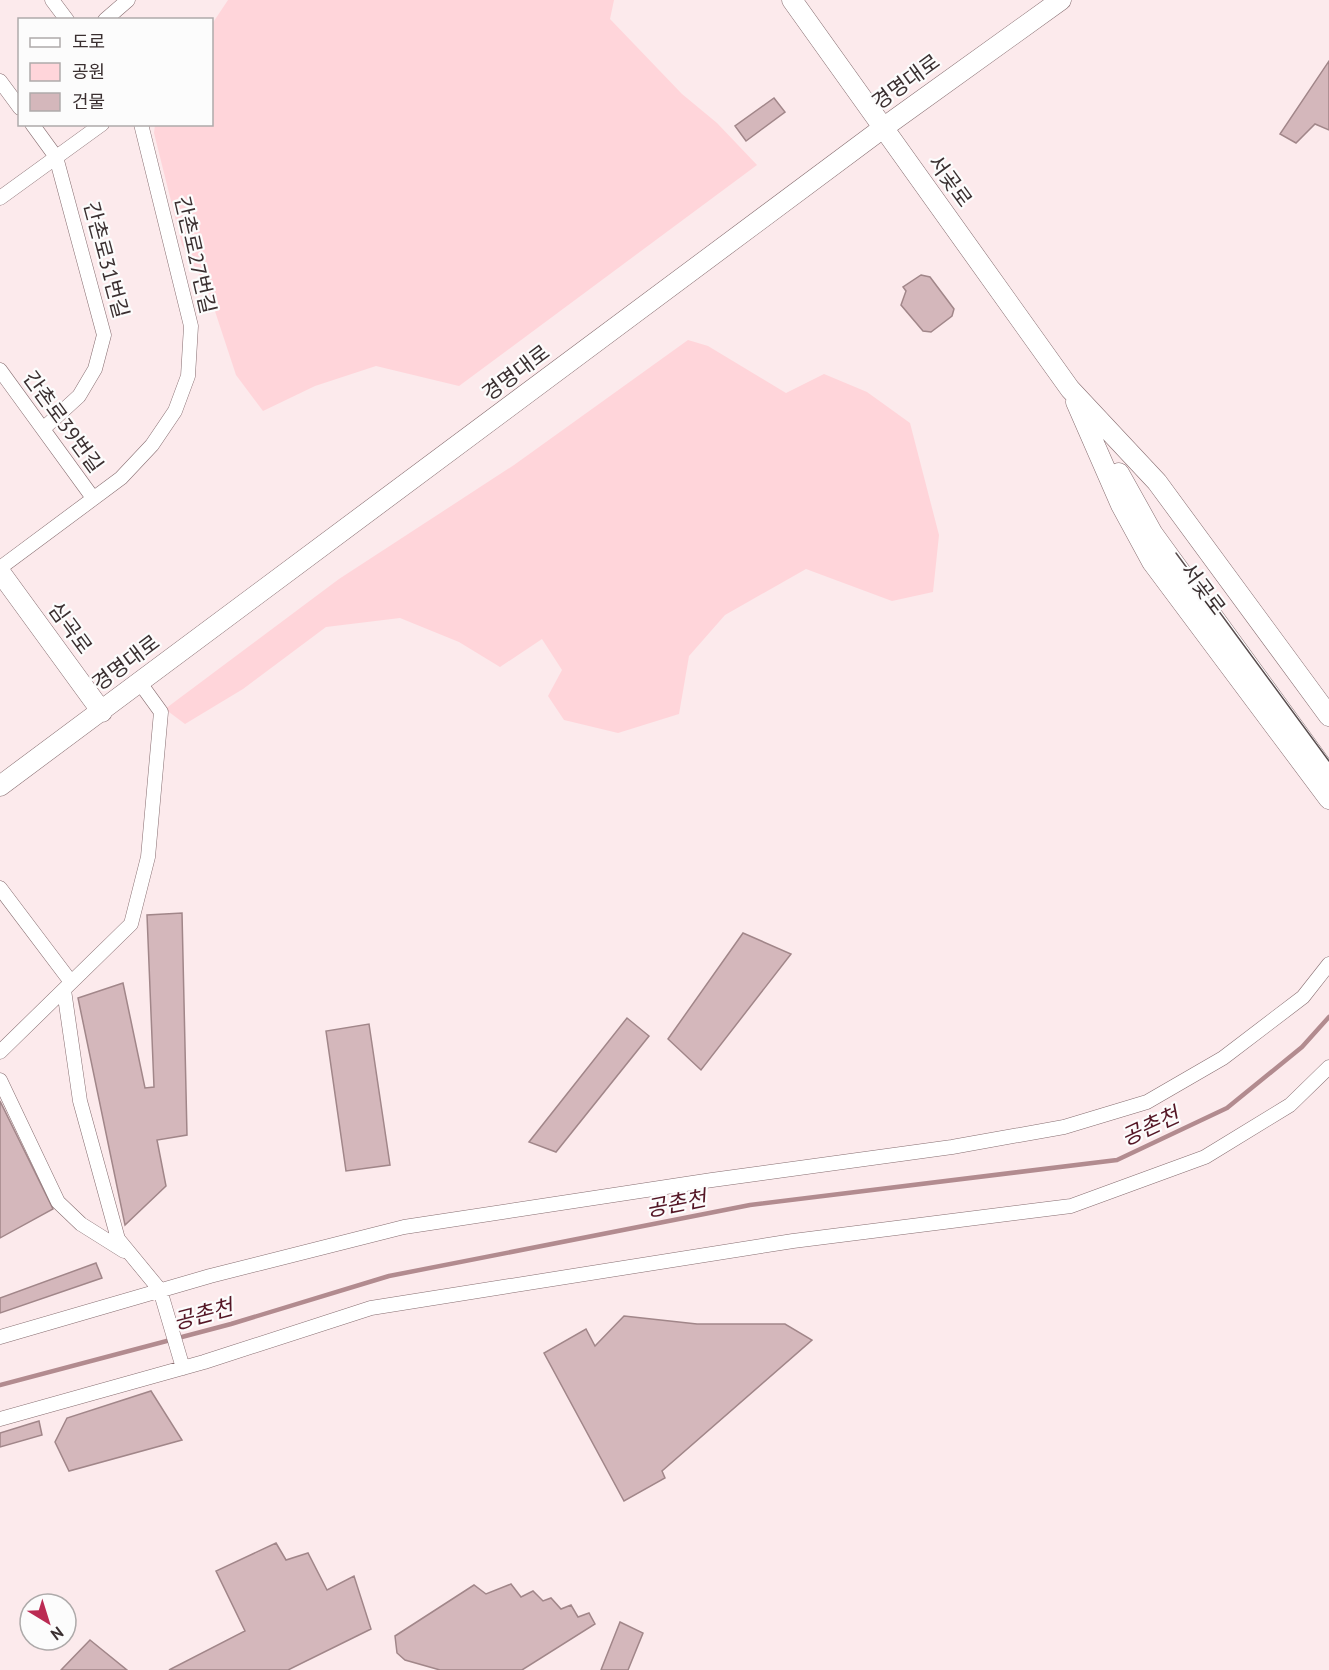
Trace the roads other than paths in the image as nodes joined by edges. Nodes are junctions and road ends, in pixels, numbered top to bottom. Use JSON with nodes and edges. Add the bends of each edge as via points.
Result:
{"nodes":[{"id":1,"x":52,"y":0,"type":"edge"},
{"id":2,"x":128,"y":0,"type":"edge"},
{"id":3,"x":792,"y":0,"type":"edge"},
{"id":4,"x":1061,"y":0,"type":"edge"},
{"id":5,"x":66,"y":18,"type":"edge"},
{"id":6,"x":107,"y":18,"type":"edge"},
{"id":7,"x":0,"y":81,"type":"edge"},
{"id":8,"x":18,"y":105,"type":"edge"},
{"id":9,"x":33,"y":126,"type":"edge"},
{"id":10,"x":99,"y":126,"type":"edge"},
{"id":11,"x":141,"y":126,"type":"edge"},
{"id":12,"x":883,"y":128,"type":"junction"},
{"id":13,"x":56,"y":157,"type":"junction"},
{"id":14,"x":0,"y":198,"type":"edge"},
{"id":15,"x":0,"y":370,"type":"edge"},
{"id":16,"x":1070,"y":389,"type":"junction"},
{"id":17,"x":1084,"y":404,"type":"junction"},
{"id":18,"x":43,"y":429,"type":"junction"},
{"id":19,"x":93,"y":498,"type":"junction"},
{"id":20,"x":0,"y":570,"type":"edge"},
{"id":21,"x":140,"y":683,"type":"junction"},
{"id":22,"x":102,"y":712,"type":"junction"},
{"id":23,"x":1329,"y":716,"type":"edge"},
{"id":24,"x":1329,"y":776,"type":"edge"},
{"id":25,"x":0,"y":786,"type":"edge"},
{"id":26,"x":1329,"y":799,"type":"edge"},
{"id":27,"x":0,"y":888,"type":"edge"},
{"id":28,"x":1329,"y":964,"type":"edge"},
{"id":29,"x":68,"y":986,"type":"junction"},
{"id":30,"x":0,"y":1052,"type":"edge"},
{"id":31,"x":1329,"y":1067,"type":"edge"},
{"id":32,"x":0,"y":1080,"type":"edge"},
{"id":33,"x":133,"y":1257,"type":"junction"},
{"id":34,"x":161,"y":1294,"type":"junction"},
{"id":35,"x":0,"y":1337,"type":"edge"},
{"id":36,"x":181,"y":1363,"type":"junction"},
{"id":37,"x":0,"y":1419,"type":"edge"}],
"edges":[{"from":1,"to":5,"type":"street"},
{"from":2,"to":6,"type":"street"},
{"from":3,"to":12,"type":"main road","name":"서곶로"},
{"from":4,"to":12,"type":"main road","name":"경명대로"},
{"from":7,"to":8,"type":"street"},
{"from":9,"to":13,"type":"street","name":"간촌로31번길"},
{"from":10,"to":13,"type":"street"},
{"from":11,"to":19,"type":"street","name":"간촌로27번길","via":[[190,326],[188,376],[175,411],[152,446],[121,478]]},
{"from":12,"to":16,"type":"main road","name":"서곶로"},
{"from":12,"to":21,"type":"main road","name":"경명대로"},
{"from":13,"to":14,"type":"street"},
{"from":13,"to":18,"type":"street","name":"간촌로31번길","via":[[105,336],[95,369],[79,396]]},
{"from":15,"to":18,"type":"street","name":"간촌로39번길"},
{"from":16,"to":17,"type":"main road","name":"서곶로"},
{"from":16,"to":26,"type":"main road","name":"서곶로","via":[[1121,505],[1152,562]]},
{"from":17,"to":23,"type":"main road","name":"서곶로","via":[[1157,482]]},
{"from":17,"to":24,"type":"main road","name":"서곶로","via":[[1153,534]]},
{"from":18,"to":19,"type":"street","name":"간촌로39번길"},
{"from":19,"to":20,"type":"street","name":"간촌로27번길"},
{"from":20,"to":22,"type":"main road","name":"심곡로"},
{"from":21,"to":22,"type":"main road","name":"경명대로"},
{"from":21,"to":29,"type":"street","via":[[161,712],[148,857],[131,924]]},
{"from":22,"to":25,"type":"main road","name":"경명대로"},
{"from":27,"to":29,"type":"street"},
{"from":28,"to":34,"type":"street","via":[[1303,997],[1223,1058],[1147,1102],[1064,1127],[405,1227]]},
{"from":29,"to":30,"type":"street"},
{"from":29,"to":33,"type":"street","via":[[80,1101],[118,1239]]},
{"from":31,"to":36,"type":"street","via":[[1290,1105],[1205,1157],[1071,1206],[793,1241],[371,1308]]},
{"from":32,"to":33,"type":"street","via":[[58,1202],[81,1224]]},
{"from":33,"to":34,"type":"street"},
{"from":34,"to":35,"type":"street"},
{"from":34,"to":36,"type":"street"},
{"from":36,"to":37,"type":"street"}]}
